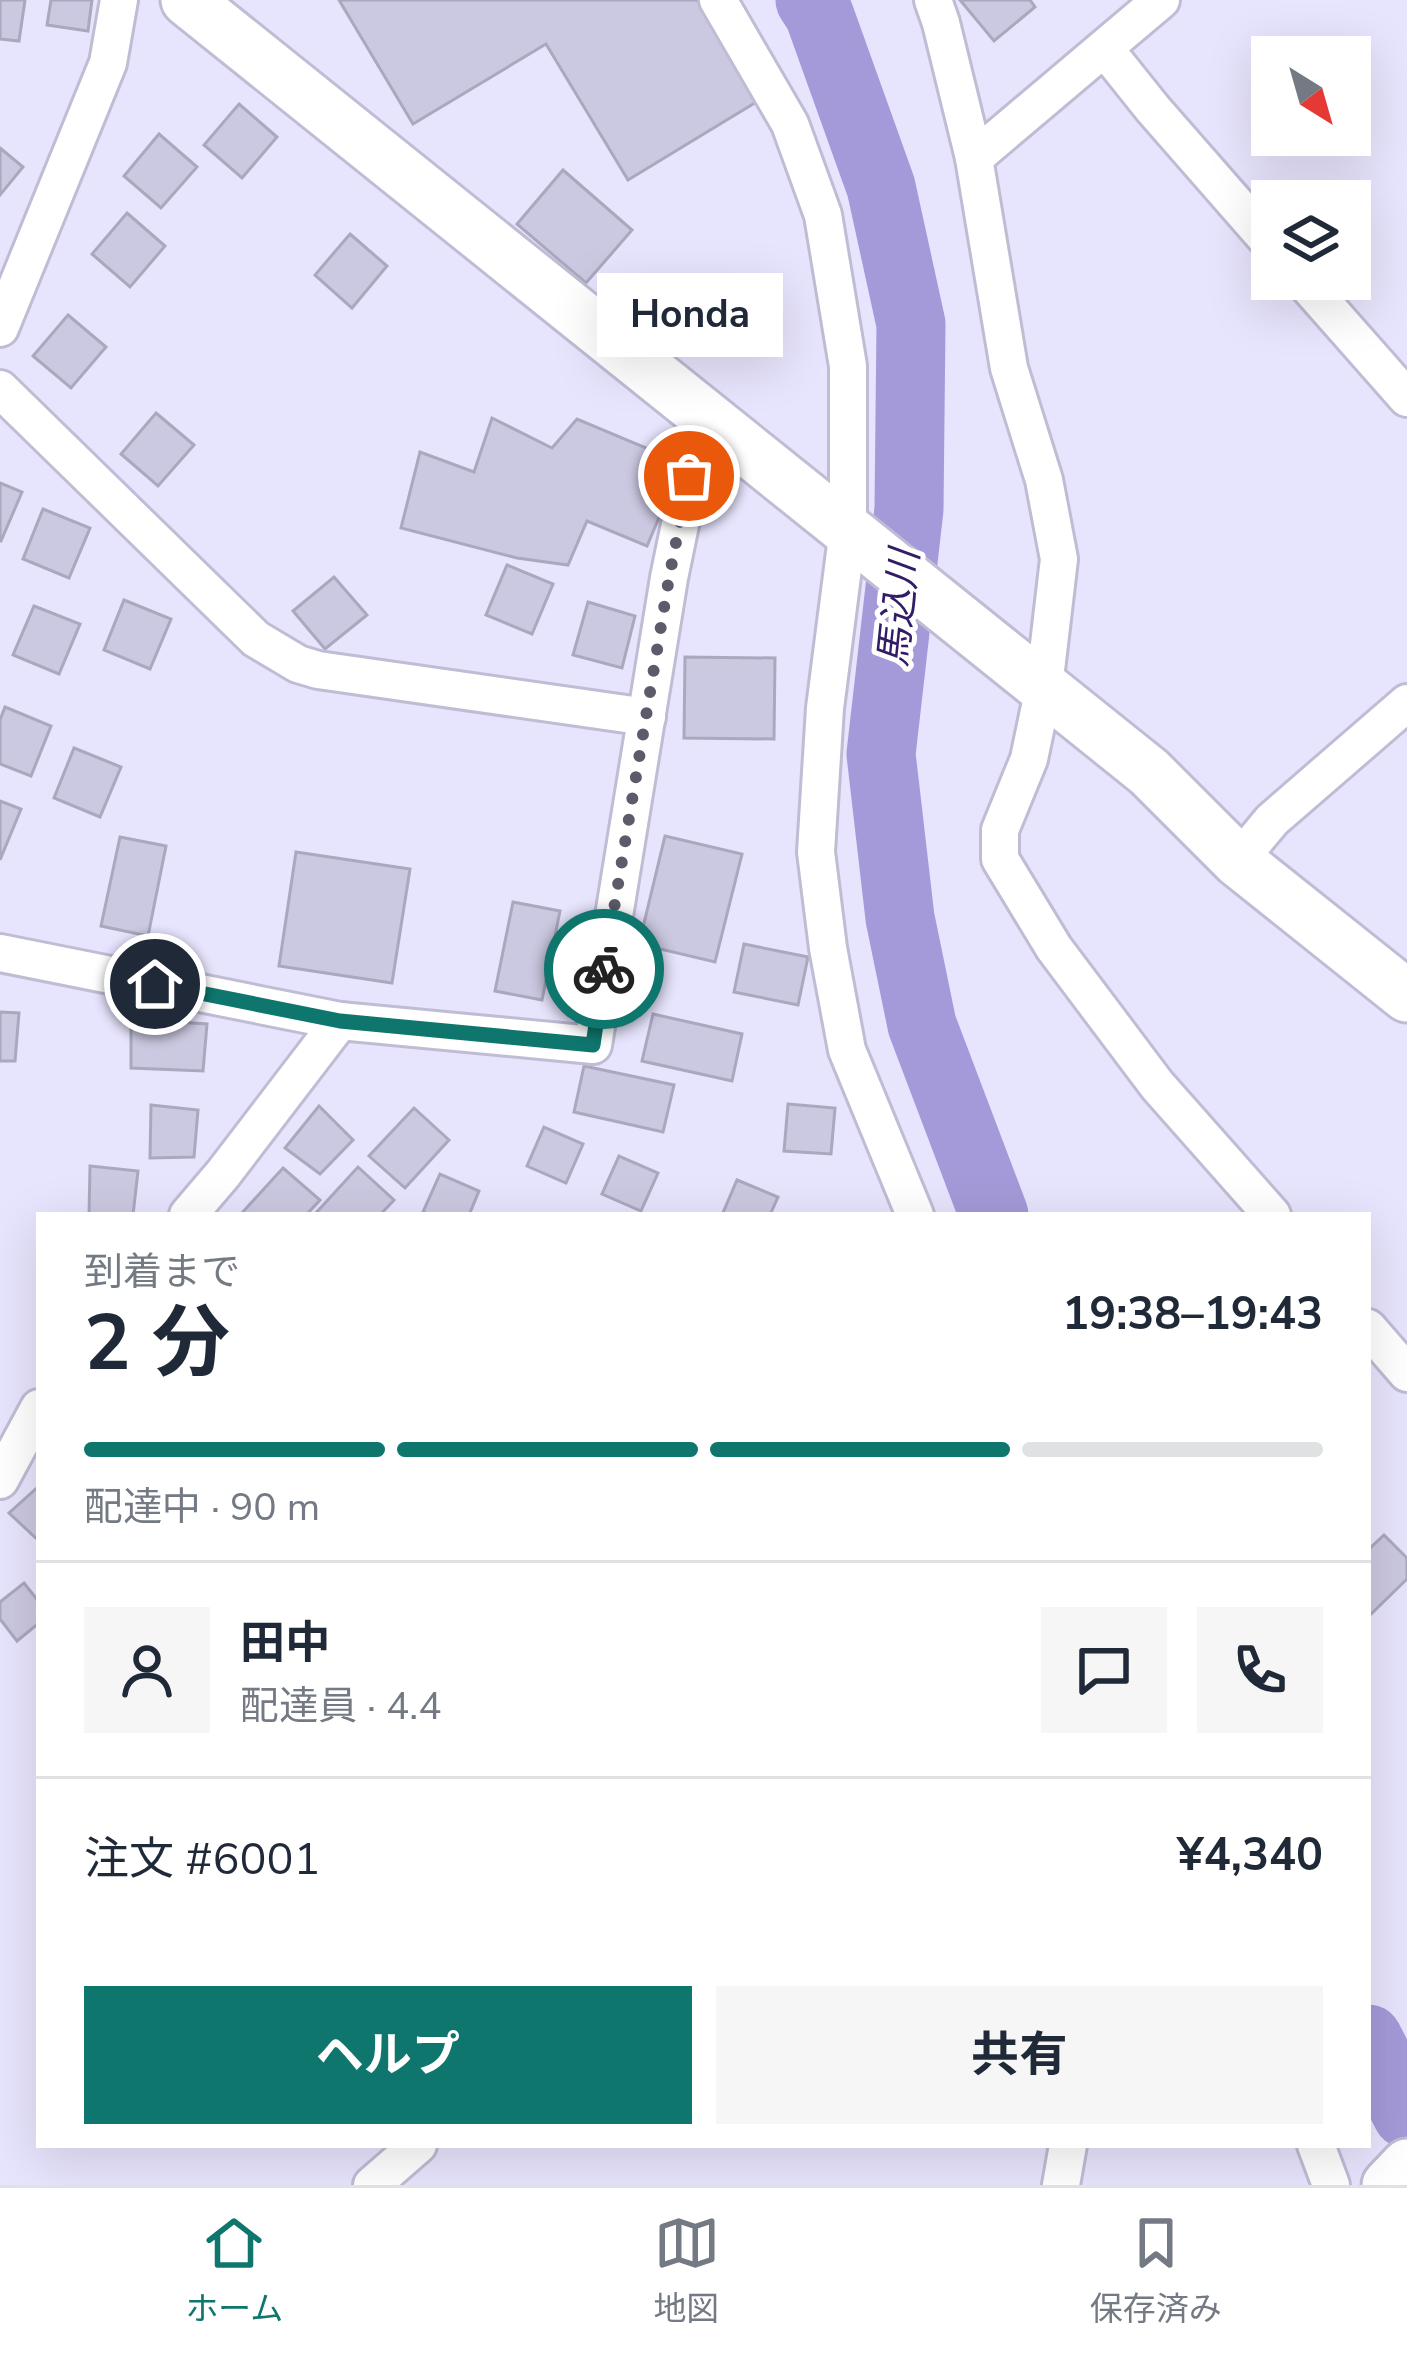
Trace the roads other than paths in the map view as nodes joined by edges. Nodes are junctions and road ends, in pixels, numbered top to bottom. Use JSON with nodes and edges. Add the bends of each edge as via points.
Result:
{"nodes":[{"id":1,"x":119,"y":0,"type":"edge"},
{"id":2,"x":188,"y":0,"type":"edge"},
{"id":3,"x":718,"y":0,"type":"edge"},
{"id":4,"x":933,"y":0,"type":"edge"},
{"id":5,"x":1161,"y":0,"type":"edge"},
{"id":6,"x":1105,"y":49,"type":"junction"},
{"id":7,"x":974,"y":158,"type":"junction"},
{"id":8,"x":1251,"y":220,"type":"edge"},
{"id":9,"x":1321,"y":300,"type":"edge"},
{"id":10,"x":0,"y":328,"type":"edge"},
{"id":11,"x":0,"y":389,"type":"edge"},
{"id":12,"x":1407,"y":398,"type":"edge"},
{"id":13,"x":707,"y":418,"type":"junction"},
{"id":14,"x":857,"y":536,"type":"junction"},
{"id":15,"x":1037,"y":681,"type":"junction"},
{"id":16,"x":1407,"y":704,"type":"edge"},
{"id":17,"x":647,"y":717,"type":"junction"},
{"id":18,"x":1238,"y":861,"type":"junction"},
{"id":19,"x":0,"y":953,"type":"edge"},
{"id":20,"x":1407,"y":997,"type":"edge"},
{"id":21,"x":340,"y":1021,"type":"junction"},
{"id":22,"x":191,"y":1212,"type":"edge"},
{"id":23,"x":914,"y":1212,"type":"edge"},
{"id":24,"x":1269,"y":1212,"type":"edge"},
{"id":25,"x":1371,"y":1331,"type":"edge"},
{"id":26,"x":1407,"y":1373,"type":"edge"},
{"id":27,"x":36,"y":1414,"type":"edge"},
{"id":28,"x":0,"y":1480,"type":"edge"},
{"id":29,"x":415,"y":2148,"type":"edge"},
{"id":30,"x":1067,"y":2148,"type":"edge"},
{"id":31,"x":1317,"y":2148,"type":"edge"},
{"id":32,"x":1407,"y":2165,"type":"edge"},
{"id":33,"x":373,"y":2185,"type":"edge"},
{"id":34,"x":1060,"y":2185,"type":"edge"},
{"id":35,"x":1331,"y":2185,"type":"edge"},
{"id":36,"x":1388,"y":2185,"type":"edge"}],
"edges":[{"from":1,"to":10,"type":"street","via":[[109,63]]},
{"from":2,"to":13,"type":"main road"},
{"from":3,"to":14,"type":"street","via":[[790,124],[823,215],[848,366]]},
{"from":4,"to":7,"type":"street"},
{"from":5,"to":6,"type":"street"},
{"from":6,"to":7,"type":"street"},
{"from":6,"to":8,"type":"street"},
{"from":7,"to":15,"type":"street","via":[[1010,368],[1059,559]]},
{"from":9,"to":12,"type":"street"},
{"from":11,"to":17,"type":"street","via":[[256,640],[298,664]]},
{"from":13,"to":14,"type":"main road"},
{"from":13,"to":17,"type":"street","via":[[689,476]]},
{"from":14,"to":15,"type":"main road"},
{"from":14,"to":23,"type":"street","via":[[825,708],[816,852],[847,1050]]},
{"from":15,"to":18,"type":"main road","via":[[1149,772]]},
{"from":15,"to":24,"type":"street","via":[[1029,759],[1000,830],[1000,859],[1054,948],[1157,1085]]},
{"from":16,"to":18,"type":"street","via":[[1272,820]]},
{"from":17,"to":21,"type":"street","via":[[593,1045]]},
{"from":18,"to":20,"type":"main road"},
{"from":19,"to":21,"type":"street"},
{"from":21,"to":22,"type":"street"},
{"from":25,"to":26,"type":"street"},
{"from":27,"to":28,"type":"street"},
{"from":29,"to":33,"type":"street"},
{"from":30,"to":34,"type":"street"},
{"from":31,"to":35,"type":"street"},
{"from":32,"to":36,"type":"main road"}]}
